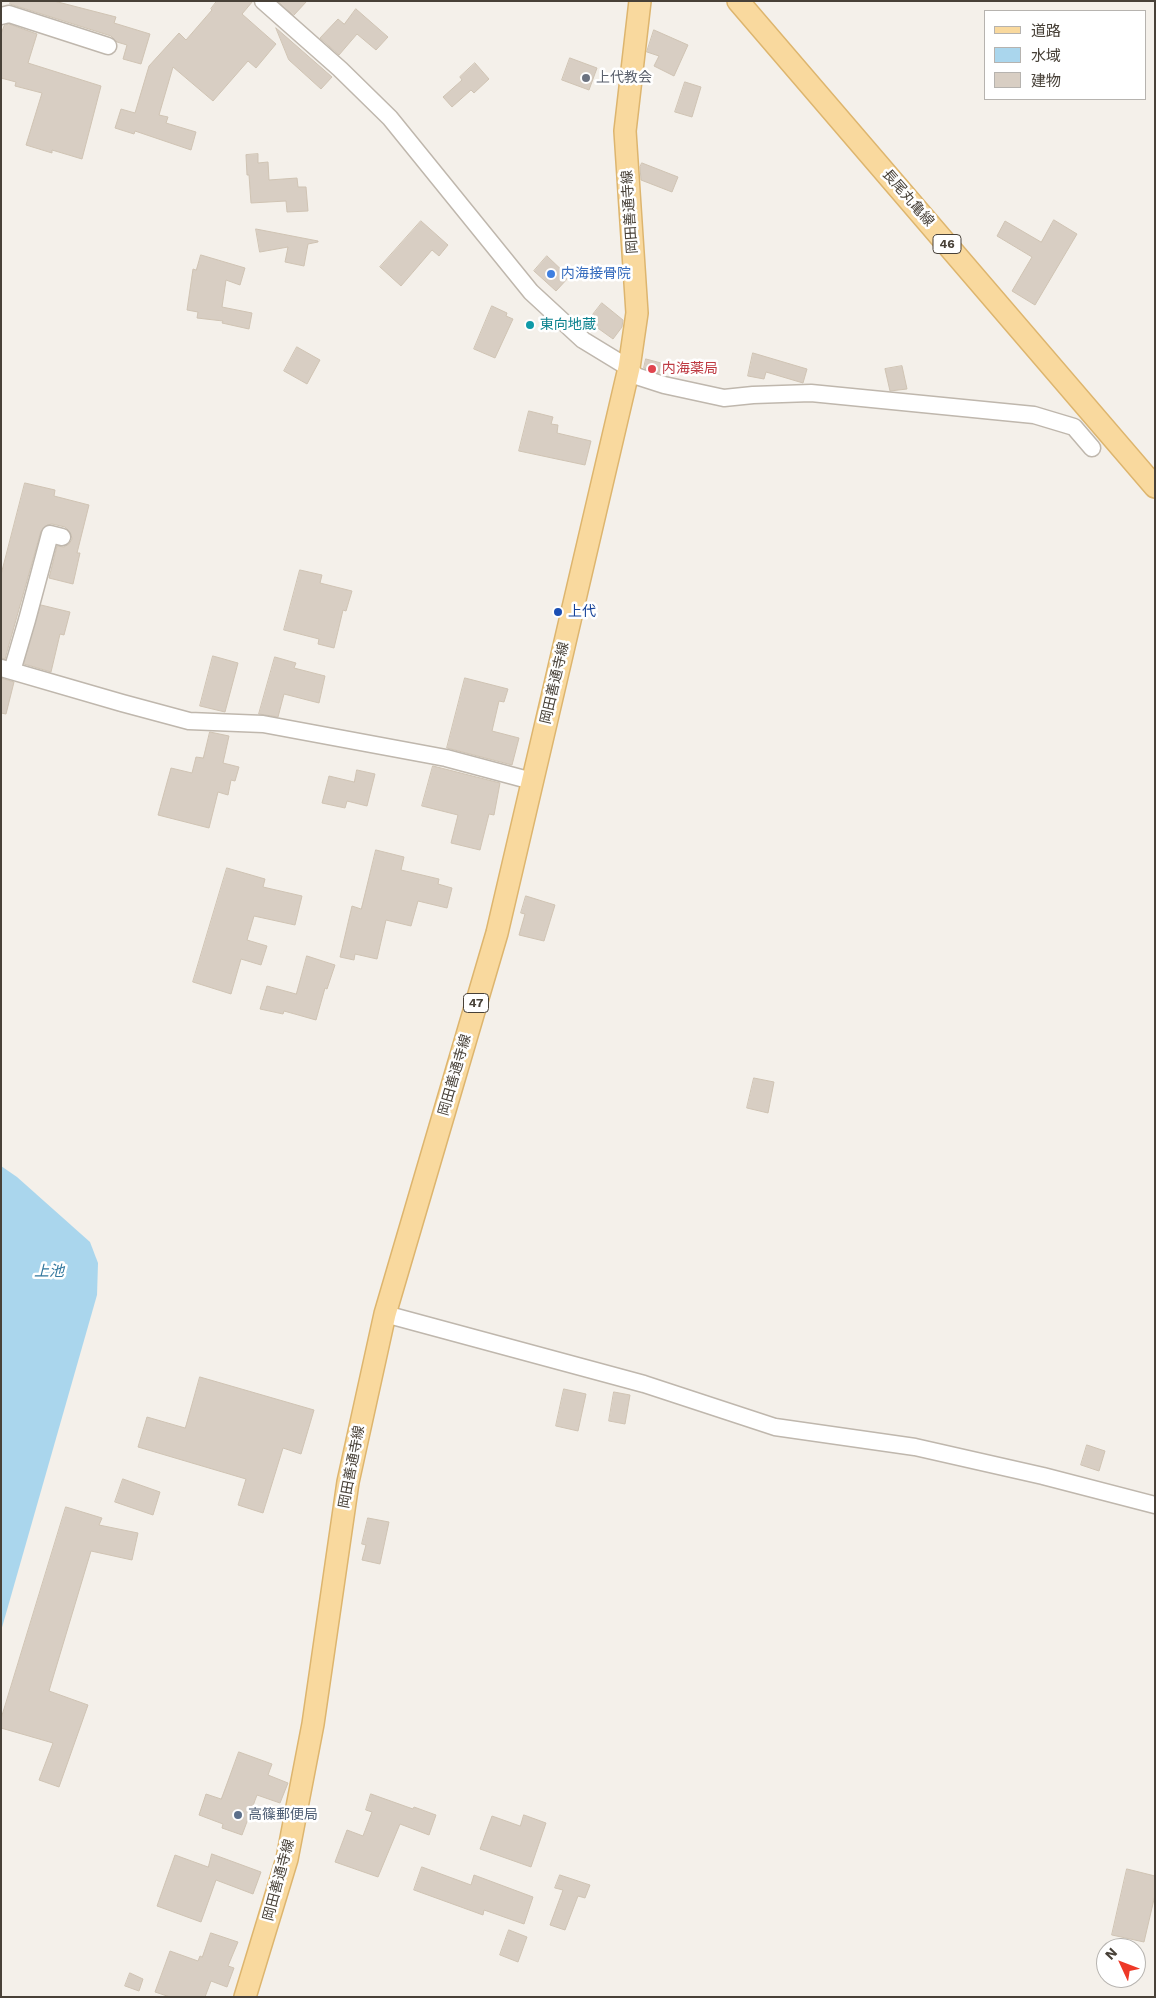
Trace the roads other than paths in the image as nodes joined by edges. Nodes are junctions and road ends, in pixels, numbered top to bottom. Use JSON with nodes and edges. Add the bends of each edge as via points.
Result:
{"nodes":[{"id":1,"x":263,"y":1,"type":"edge"},
{"id":2,"x":640,"y":1,"type":"edge"},
{"id":3,"x":738,"y":1,"type":"edge"},
{"id":4,"x":1,"y":16,"type":"edge"},
{"id":5,"x":108,"y":46,"type":"dead end"},
{"id":6,"x":629,"y":368,"type":"junction"},
{"id":7,"x":1091,"y":412,"type":"junction"},
{"id":8,"x":1074,"y":427,"type":"junction"},
{"id":9,"x":1092,"y":448,"type":"dead end"},
{"id":10,"x":1155,"y":487,"type":"edge"},
{"id":11,"x":49,"y":533,"type":"dead end"},
{"id":12,"x":6,"y":670,"type":"edge"},
{"id":13,"x":532,"y":781,"type":"junction"},
{"id":14,"x":385,"y":1314,"type":"junction"},
{"id":15,"x":1155,"y":1505,"type":"edge"},
{"id":16,"x":245,"y":1997,"type":"edge"}],
"edges":[{"from":1,"to":6,"type":"street","via":[[390,118],[531,292],[583,340]]},
{"from":2,"to":6,"type":"main road","name":"岡田善通寺線","number":"47","via":[[625,132],[636,313]]},
{"from":3,"to":7,"type":"main road","name":"長尾丸亀線","number":"46"},
{"from":4,"to":5,"type":"street","via":[[9,14]]},
{"from":6,"to":8,"type":"street","via":[[636,376],[664,385],[724,398],[812,393],[1034,415]]},
{"from":6,"to":13,"type":"main road","name":"岡田善通寺線","number":"47"},
{"from":7,"to":8,"type":"street"},
{"from":7,"to":10,"type":"main road","name":"長尾丸亀線","number":"46"},
{"from":8,"to":9,"type":"street"},
{"from":11,"to":12,"type":"street","via":[[27,620]]},
{"from":12,"to":13,"type":"street","via":[[189,721],[263,724],[446,758]]},
{"from":13,"to":14,"type":"main road","name":"岡田善通寺線","number":"47","via":[[497,933]]},
{"from":14,"to":15,"type":"street","via":[[644,1384],[775,1427],[930,1450]]},
{"from":14,"to":16,"type":"main road","name":"岡田善通寺線","number":"47","via":[[348,1482],[313,1724],[286,1859]]}]}
